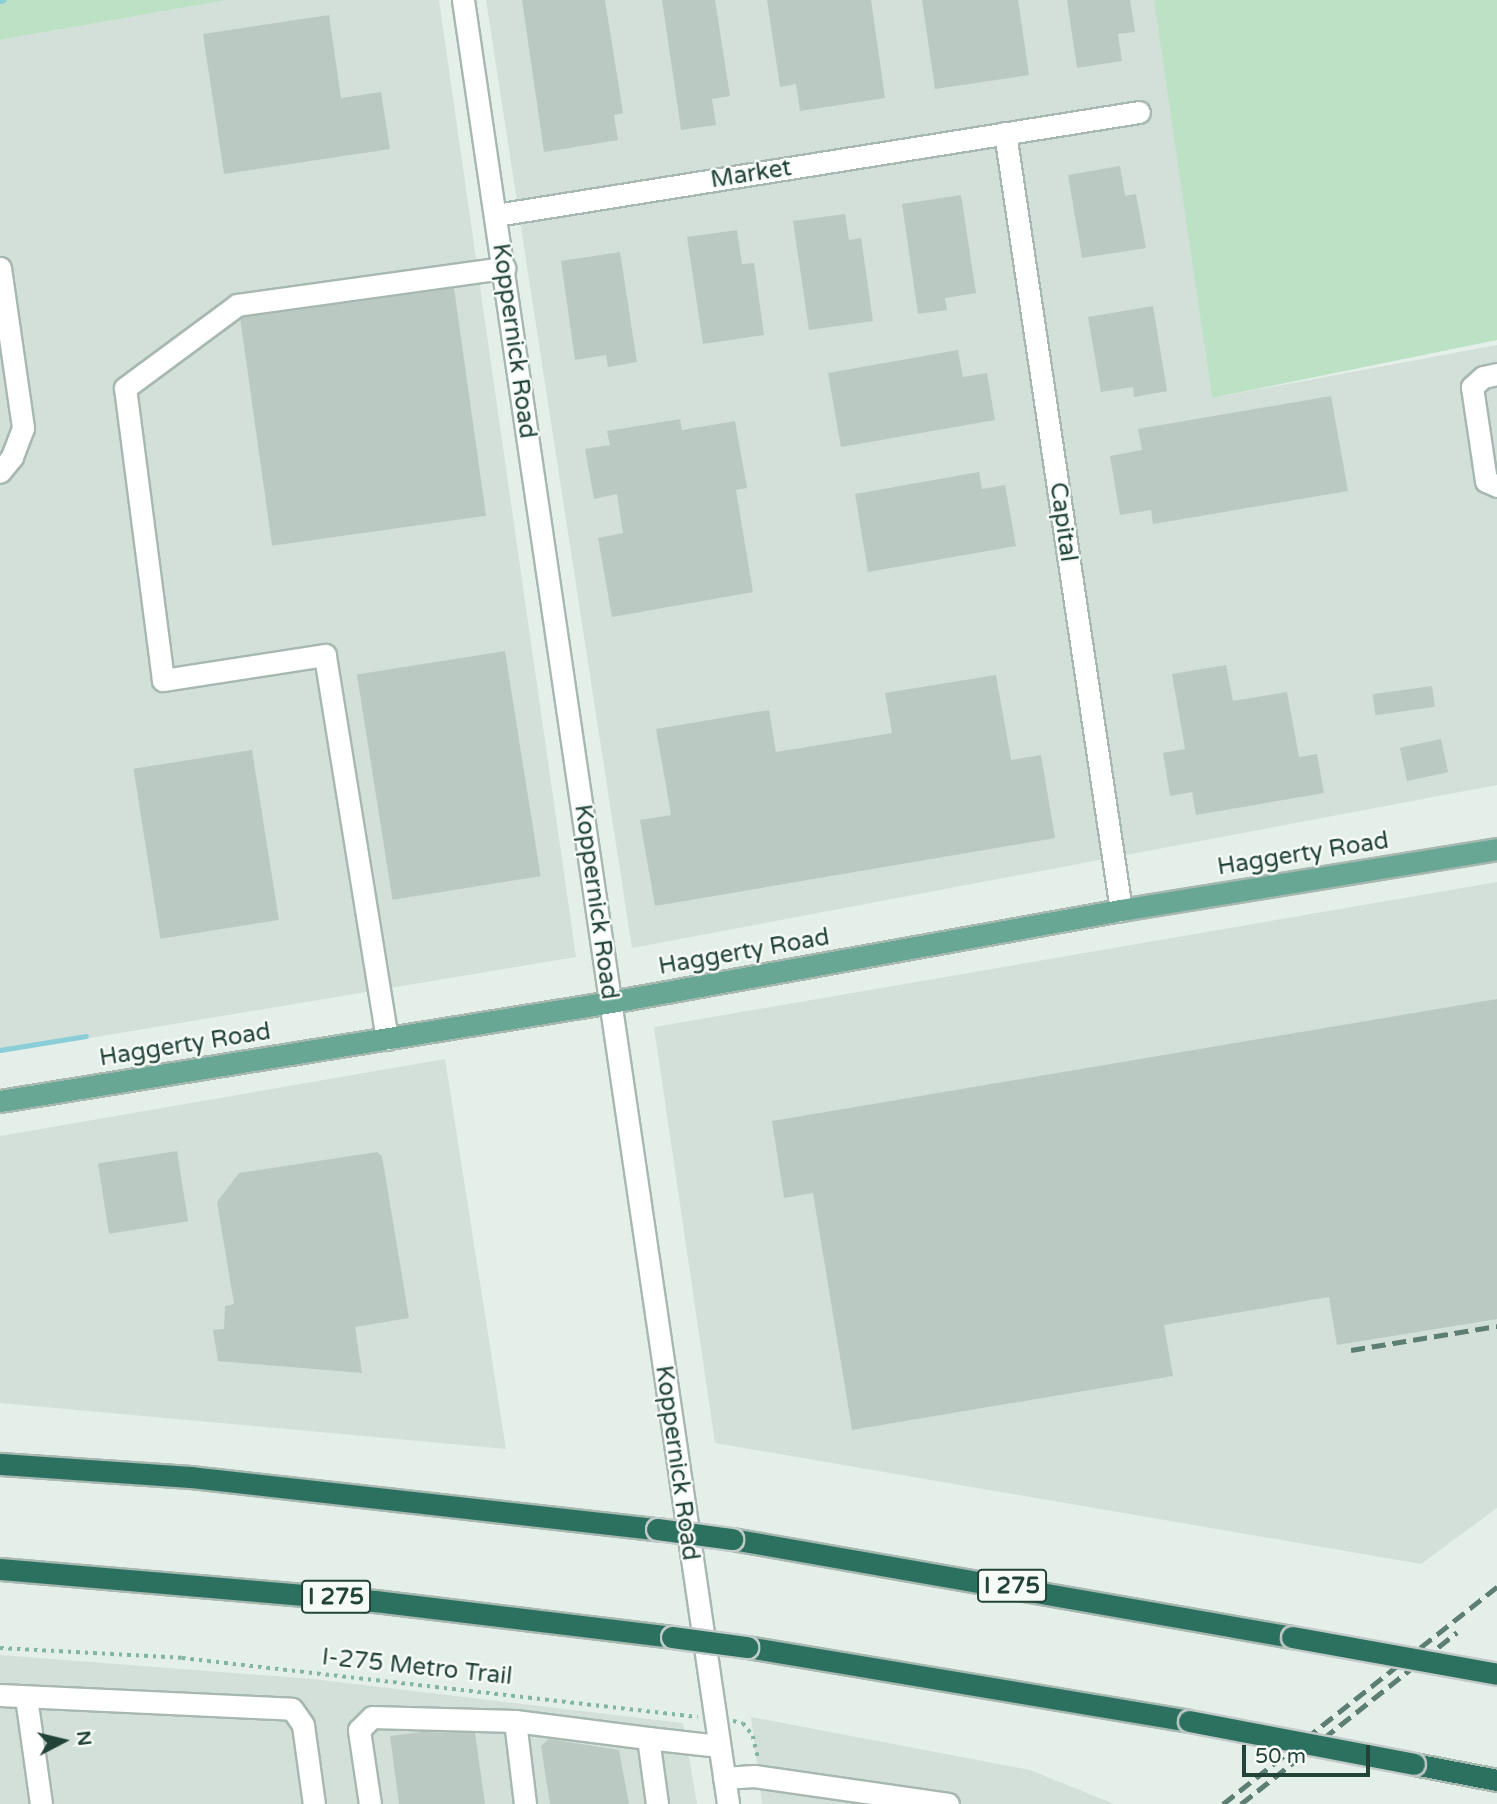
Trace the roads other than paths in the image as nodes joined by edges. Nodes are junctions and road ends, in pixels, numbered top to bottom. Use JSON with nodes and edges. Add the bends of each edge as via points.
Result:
{"nodes":[{"id":1,"x":463,"y":0,"type":"edge"},
{"id":2,"x":1139,"y":112,"type":"dead end"},
{"id":3,"x":1006,"y":133,"type":"junction"},
{"id":4,"x":496,"y":215,"type":"junction"},
{"id":5,"x":0,"y":268,"type":"edge"},
{"id":6,"x":504,"y":268,"type":"junction"},
{"id":7,"x":1497,"y":374,"type":"edge"},
{"id":8,"x":0,"y":472,"type":"edge"},
{"id":9,"x":1497,"y":486,"type":"edge"},
{"id":10,"x":1497,"y":849,"type":"edge"},
{"id":11,"x":1121,"y":910,"type":"junction"},
{"id":12,"x":611,"y":1002,"type":"junction"},
{"id":13,"x":387,"y":1039,"type":"junction"},
{"id":14,"x":0,"y":1101,"type":"edge"},
{"id":15,"x":0,"y":1464,"type":"edge"},
{"id":16,"x":0,"y":1569,"type":"edge"},
{"id":17,"x":1497,"y":1674,"type":"edge"},
{"id":18,"x":0,"y":1695,"type":"edge"},
{"id":19,"x":26,"y":1697,"type":"junction"},
{"id":20,"x":515,"y":1721,"type":"junction"},
{"id":21,"x":648,"y":1738,"type":"junction"},
{"id":22,"x":718,"y":1746,"type":"junction"},
{"id":23,"x":724,"y":1778,"type":"junction"},
{"id":24,"x":1497,"y":1780,"type":"edge"},
{"id":25,"x":41,"y":1804,"type":"edge"},
{"id":26,"x":314,"y":1804,"type":"edge"},
{"id":27,"x":370,"y":1804,"type":"edge"},
{"id":28,"x":525,"y":1804,"type":"edge"},
{"id":29,"x":657,"y":1804,"type":"edge"},
{"id":30,"x":728,"y":1804,"type":"edge"},
{"id":31,"x":947,"y":1804,"type":"edge"}],
"edges":[{"from":1,"to":4,"type":"street","name":"Koppernick Road"},
{"from":2,"to":3,"type":"street","name":"Market"},
{"from":3,"to":4,"type":"street","name":"Market"},
{"from":3,"to":11,"type":"street","name":"Capital"},
{"from":4,"to":6,"type":"street","name":"Koppernick Road"},
{"from":5,"to":8,"type":"street","via":[[23,428],[12,457]]},
{"from":6,"to":12,"type":"street","name":"Koppernick Road"},
{"from":6,"to":13,"type":"street","via":[[237,305],[125,388],[163,680],[325,654]]},
{"from":7,"to":9,"type":"street","via":[[1483,377],[1472,387],[1486,481]]},
{"from":10,"to":11,"type":"main road","name":"Haggerty Road"},
{"from":11,"to":12,"type":"main road","name":"Haggerty Road"},
{"from":12,"to":13,"type":"main road","name":"Haggerty Road"},
{"from":12,"to":22,"type":"street","name":"Koppernick Road"},
{"from":13,"to":14,"type":"main road","name":"Haggerty Road"},
{"from":15,"to":17,"type":"highway","number":"I 275","bridge":true,"via":[[191,1476],[732,1539]]},
{"from":16,"to":24,"type":"highway","number":"I 275","bridge":true,"via":[[375,1601],[747,1647],[1189,1721]]},
{"from":18,"to":19,"type":"street"},
{"from":19,"to":25,"type":"street"},
{"from":19,"to":26,"type":"street","via":[[292,1709],[303,1725]]},
{"from":20,"to":21,"type":"street"},
{"from":20,"to":27,"type":"street","via":[[372,1717],[359,1730]]},
{"from":20,"to":28,"type":"street"},
{"from":21,"to":22,"type":"street"},
{"from":21,"to":29,"type":"street"},
{"from":22,"to":23,"type":"street","name":"Koppernick Road"},
{"from":23,"to":30,"type":"street","name":"Koppernick Road"},
{"from":23,"to":31,"type":"street","via":[[762,1777]]}]}
